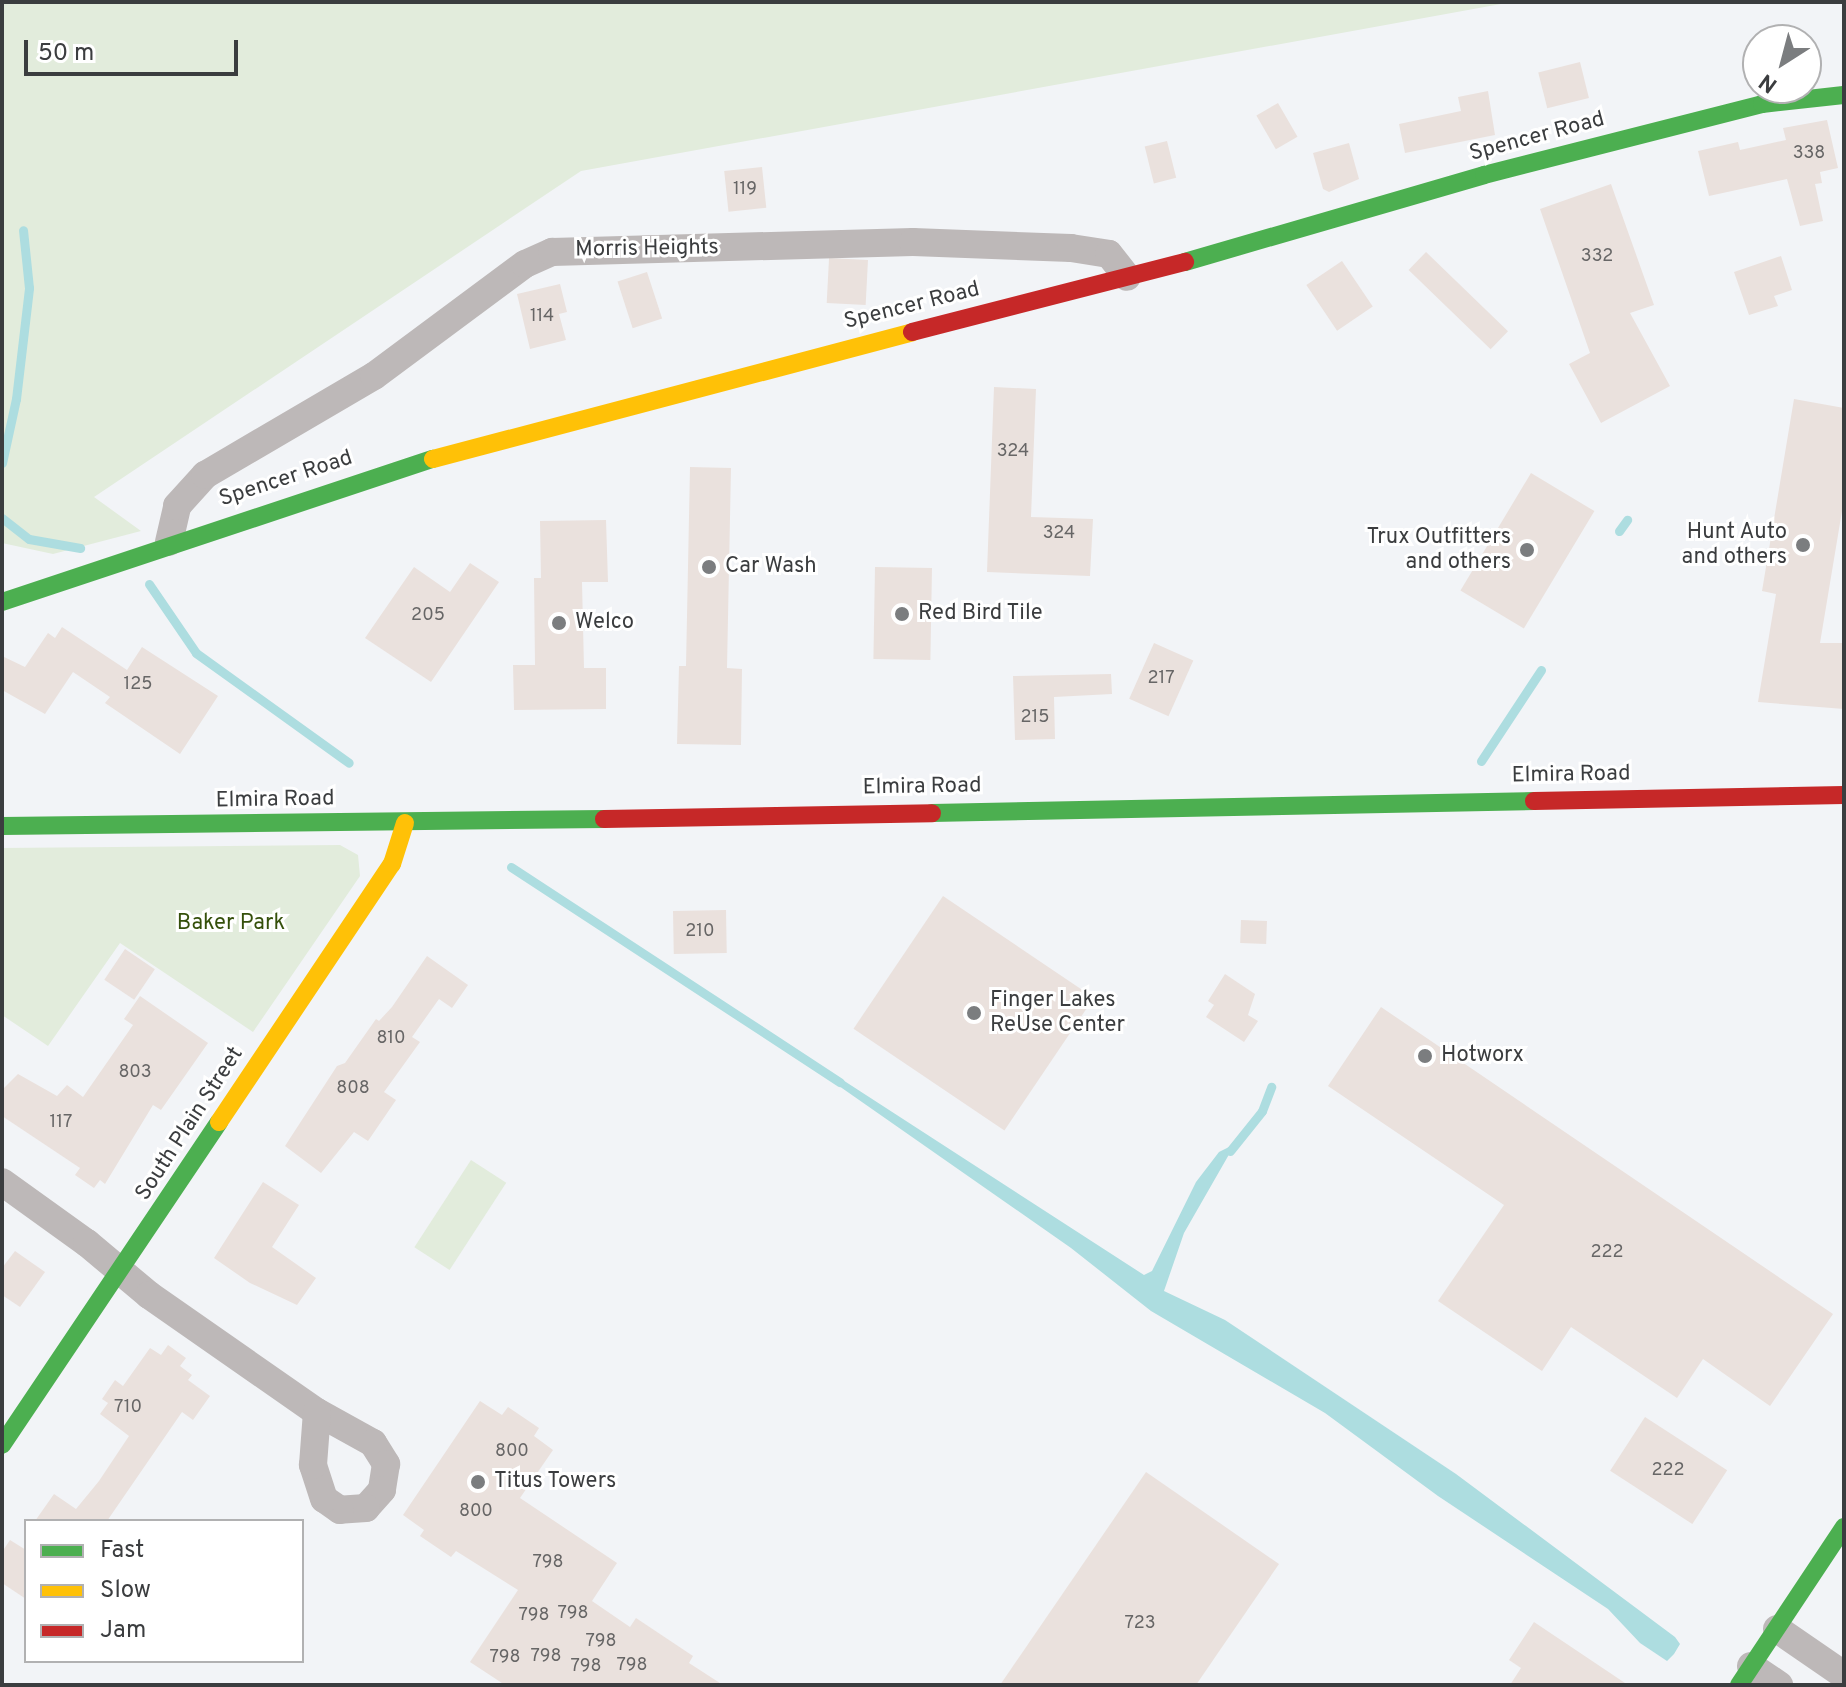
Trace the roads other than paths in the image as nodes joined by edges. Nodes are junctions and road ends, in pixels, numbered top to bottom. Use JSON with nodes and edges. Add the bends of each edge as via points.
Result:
{"nodes":[{"id":1,"x":1844,"y":95,"type":"edge"},
{"id":2,"x":1127,"y":277,"type":"junction"},
{"id":3,"x":169,"y":542,"type":"junction"},
{"id":4,"x":2,"y":602,"type":"edge"},
{"id":5,"x":1844,"y":795,"type":"edge"},
{"id":6,"x":405,"y":823,"type":"junction"},
{"id":7,"x":2,"y":826,"type":"edge"},
{"id":8,"x":2,"y":1182,"type":"edge"},
{"id":9,"x":120,"y":1274,"type":"junction"},
{"id":10,"x":317,"y":1412,"type":"dead end"},
{"id":11,"x":2,"y":1445,"type":"edge"},
{"id":12,"x":1844,"y":1527,"type":"edge"},
{"id":13,"x":1777,"y":1629,"type":"junction"},
{"id":14,"x":1844,"y":1675,"type":"edge"},
{"id":15,"x":1745,"y":1676,"type":"edge"},
{"id":16,"x":1779,"y":1685,"type":"edge"}],
"edges":[{"from":1,"to":2,"type":"main road","name":"Spencer Road","via":[[1762,104],[1484,175]]},
{"from":2,"to":3,"type":"main road","name":"Spencer Road","via":[[373,475]]},
{"from":2,"to":3,"type":"street","name":"Morris Heights","via":[[1109,254],[1071,248],[913,242],[552,252],[525,264],[374,376],[205,475],[177,506]]},
{"from":3,"to":4,"type":"main road","name":"Spencer Road"},
{"from":5,"to":6,"type":"main road","name":"Elmira Road"},
{"from":6,"to":7,"type":"main road","name":"Elmira Road"},
{"from":6,"to":9,"type":"main road","name":"South Plain Street","via":[[392,864]]},
{"from":8,"to":9,"type":"street"},
{"from":9,"to":10,"type":"street"},
{"from":9,"to":11,"type":"main road","name":"South Plain Street"},
{"from":12,"to":13,"type":"main road"},
{"from":13,"to":14,"type":"street"},
{"from":13,"to":15,"type":"main road"},
{"from":15,"to":16,"type":"street"}]}
